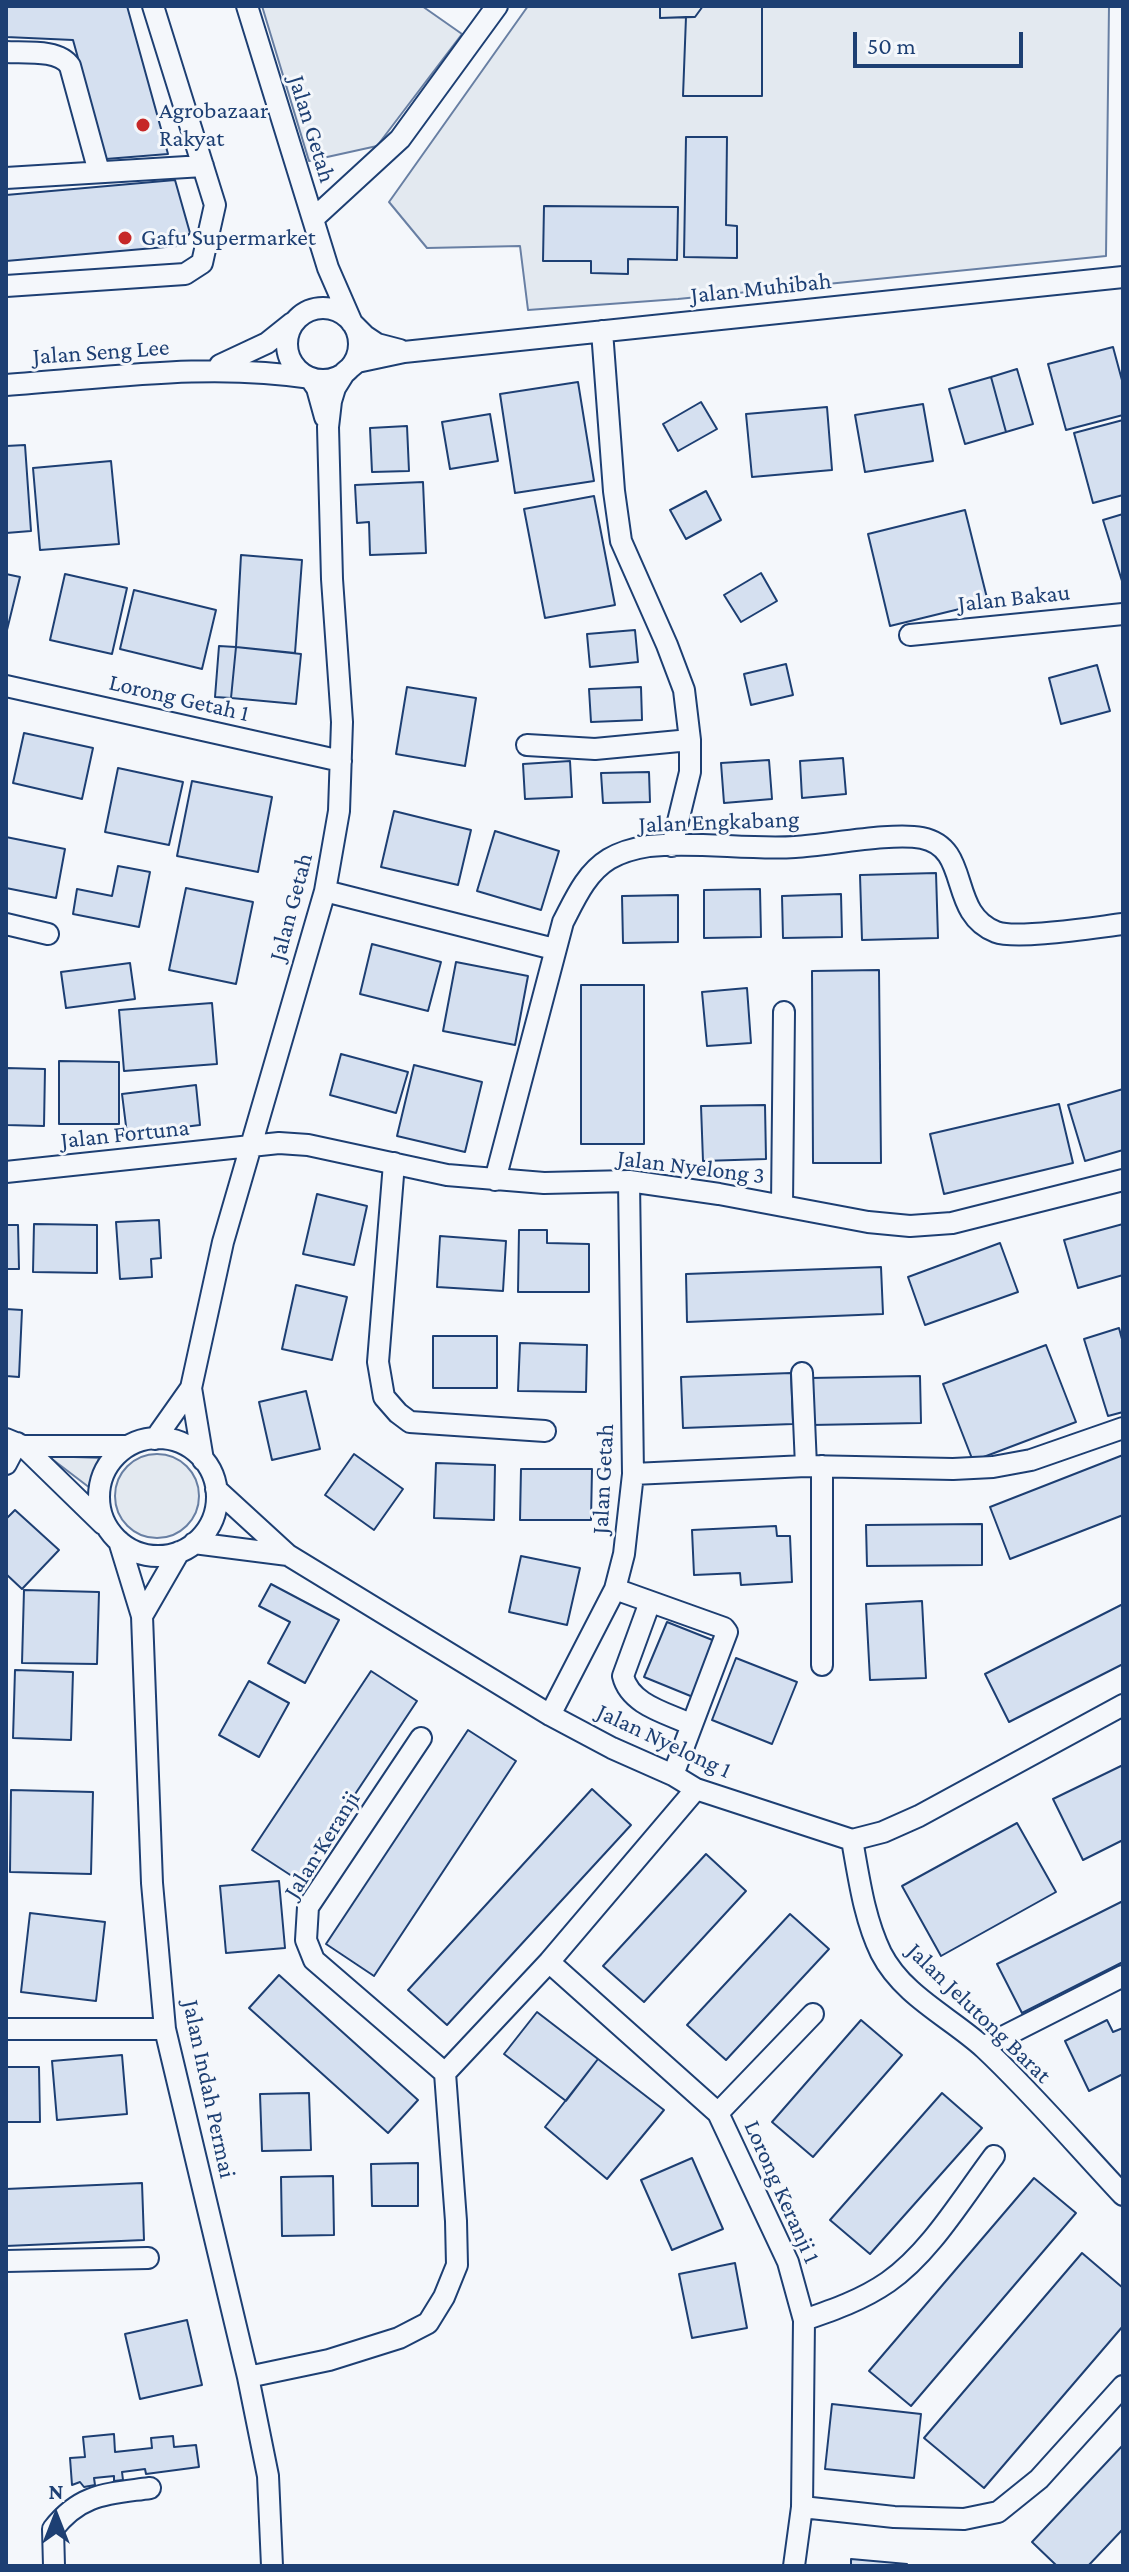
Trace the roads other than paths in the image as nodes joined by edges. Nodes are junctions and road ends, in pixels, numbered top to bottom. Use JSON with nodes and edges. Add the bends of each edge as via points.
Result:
{"nodes":[{"id":1,"x":153,"y":6,"type":"edge"},
{"id":2,"x":247,"y":6,"type":"edge"},
{"id":3,"x":497,"y":6,"type":"edge"},
{"id":4,"x":6,"y":52,"type":"edge"},
{"id":5,"x":203,"y":166,"type":"junction"},
{"id":6,"x":99,"y":172,"type":"junction"},
{"id":7,"x":6,"y":178,"type":"edge"},
{"id":8,"x":313,"y":219,"type":"junction"},
{"id":9,"x":328,"y":268,"type":"junction"},
{"id":10,"x":1123,"y":277,"type":"edge"},
{"id":11,"x":6,"y":286,"type":"edge"},
{"id":12,"x":298,"y":317,"type":"junction"},
{"id":13,"x":352,"y":323,"type":"junction"},
{"id":14,"x":602,"y":331,"type":"junction"},
{"id":15,"x":404,"y":352,"type":"junction"},
{"id":16,"x":201,"y":371,"type":"junction"},
{"id":17,"x":345,"y":372,"type":"junction"},
{"id":18,"x":310,"y":378,"type":"junction"},
{"id":19,"x":6,"y":385,"type":"edge"},
{"id":20,"x":328,"y":427,"type":"junction"},
{"id":21,"x":1123,"y":614,"type":"edge"},
{"id":22,"x":910,"y":635,"type":"dead end"},
{"id":23,"x":6,"y":686,"type":"edge"},
{"id":24,"x":690,"y":740,"type":"junction"},
{"id":25,"x":527,"y":745,"type":"dead end"},
{"id":26,"x":341,"y":761,"type":"junction"},
{"id":27,"x":672,"y":846,"type":"junction"},
{"id":28,"x":325,"y":891,"type":"junction"},
{"id":29,"x":6,"y":924,"type":"edge"},
{"id":30,"x":1123,"y":924,"type":"edge"},
{"id":31,"x":48,"y":934,"type":"dead end"},
{"id":32,"x":554,"y":949,"type":"junction"},
{"id":33,"x":784,"y":1012,"type":"dead end"},
{"id":34,"x":250,"y":1148,"type":"junction"},
{"id":35,"x":394,"y":1163,"type":"junction"},
{"id":36,"x":6,"y":1172,"type":"edge"},
{"id":37,"x":495,"y":1180,"type":"junction"},
{"id":38,"x":1123,"y":1180,"type":"edge"},
{"id":39,"x":629,"y":1181,"type":"junction"},
{"id":40,"x":782,"y":1205,"type":"junction"},
{"id":41,"x":802,"y":1373,"type":"dead end"},
{"id":42,"x":191,"y":1388,"type":"junction"},
{"id":43,"x":1123,"y":1428,"type":"edge"},
{"id":44,"x":545,"y":1431,"type":"dead end"},
{"id":45,"x":155,"y":1439,"type":"junction"},
{"id":46,"x":15,"y":1442,"type":"edge"},
{"id":47,"x":127,"y":1446,"type":"junction"},
{"id":48,"x":203,"y":1460,"type":"junction"},
{"id":49,"x":6,"y":1464,"type":"edge"},
{"id":50,"x":814,"y":1466,"type":"junction"},
{"id":51,"x":633,"y":1474,"type":"junction"},
{"id":52,"x":216,"y":1489,"type":"junction"},
{"id":53,"x":115,"y":1536,"type":"junction"},
{"id":54,"x":186,"y":1548,"type":"junction"},
{"id":55,"x":288,"y":1555,"type":"junction"},
{"id":56,"x":615,"y":1589,"type":"junction"},
{"id":57,"x":650,"y":1602,"type":"junction"},
{"id":58,"x":142,"y":1616,"type":"junction"},
{"id":59,"x":822,"y":1665,"type":"dead end"},
{"id":60,"x":1123,"y":1705,"type":"edge"},
{"id":61,"x":550,"y":1715,"type":"junction"},
{"id":62,"x":690,"y":1724,"type":"junction"},
{"id":63,"x":421,"y":1738,"type":"dead end"},
{"id":64,"x":673,"y":1775,"type":"junction"},
{"id":65,"x":696,"y":1789,"type":"junction"},
{"id":66,"x":852,"y":1840,"type":"junction"},
{"id":67,"x":549,"y":1962,"type":"junction"},
{"id":68,"x":1123,"y":1976,"type":"edge"},
{"id":69,"x":813,"y":2014,"type":"dead end"},
{"id":70,"x":6,"y":2029,"type":"edge"},
{"id":71,"x":165,"y":2029,"type":"junction"},
{"id":72,"x":983,"y":2047,"type":"junction"},
{"id":73,"x":445,"y":2073,"type":"junction"},
{"id":74,"x":718,"y":2113,"type":"junction"},
{"id":75,"x":994,"y":2156,"type":"dead end"},
{"id":76,"x":1123,"y":2195,"type":"edge"},
{"id":77,"x":148,"y":2258,"type":"dead end"},
{"id":78,"x":6,"y":2261,"type":"edge"},
{"id":79,"x":804,"y":2320,"type":"junction"},
{"id":80,"x":248,"y":2377,"type":"junction"},
{"id":81,"x":1123,"y":2386,"type":"edge"},
{"id":82,"x":150,"y":2488,"type":"dead end"},
{"id":83,"x":802,"y":2507,"type":"junction"},
{"id":84,"x":54,"y":2566,"type":"edge"},
{"id":85,"x":272,"y":2566,"type":"edge"},
{"id":86,"x":794,"y":2566,"type":"edge"}],
"edges":[{"from":1,"to":5,"type":"street"},
{"from":2,"to":8,"type":"street","name":"Jalan Getah"},
{"from":3,"to":8,"type":"street","via":[[400,139]]},
{"from":4,"to":6,"type":"street","via":[[65,59]]},
{"from":5,"to":6,"type":"street"},
{"from":5,"to":11,"type":"street","via":[[214,217],[202,263],[194,270]]},
{"from":6,"to":7,"type":"street"},
{"from":8,"to":9,"type":"street","name":"Jalan Getah"},
{"from":9,"to":12,"type":"street","via":[[325,296]]},
{"from":9,"to":13,"type":"street","name":"Jalan Getah"},
{"from":10,"to":14,"type":"street","name":"Jalan Muhibah"},
{"from":12,"to":13,"type":"street","via":[[332,309]]},
{"from":12,"to":16,"type":"street","name":"Jalan Seng Lee","via":[[252,352]]},
{"from":12,"to":18,"type":"street","via":[[286,339],[287,351],[291,362]]},
{"from":13,"to":15,"type":"street","name":"Jalan Muhibah","via":[[377,344]]},
{"from":13,"to":17,"type":"street","via":[[357,354]]},
{"from":14,"to":15,"type":"street","name":"Jalan Muhibah"},
{"from":14,"to":24,"type":"street","via":[[621,541],[684,690]]},
{"from":15,"to":17,"type":"street","name":"Jalan Muhibah","via":[[368,358]]},
{"from":16,"to":18,"type":"street","name":"Jalan Seng Lee","via":[[248,370]]},
{"from":16,"to":19,"type":"street","name":"Jalan Seng Lee"},
{"from":17,"to":18,"type":"street","via":[[335,378]]},
{"from":17,"to":20,"type":"street","name":"Jalan Getah","via":[[335,388]]},
{"from":18,"to":20,"type":"street","name":"Jalan Getah"},
{"from":20,"to":26,"type":"street","name":"Jalan Getah"},
{"from":21,"to":22,"type":"street","name":"Jalan Bakau"},
{"from":23,"to":26,"type":"street","name":"Lorong Getah 1"},
{"from":24,"to":25,"type":"street","via":[[595,749]]},
{"from":24,"to":27,"type":"street","via":[[690,772]]},
{"from":26,"to":28,"type":"street","name":"Jalan Getah","via":[[339,811]]},
{"from":27,"to":30,"type":"street","name":"Jalan Engkabang","via":[[793,848],[922,838],[944,847],[967,908],[977,923],[999,934]]},
{"from":27,"to":32,"type":"street","name":"Jalan Engkabang","via":[[629,850],[601,866],[581,887]]},
{"from":28,"to":32,"type":"street"},
{"from":28,"to":34,"type":"street","name":"Jalan Getah"},
{"from":29,"to":31,"type":"street"},
{"from":32,"to":37,"type":"street","name":"Jalan Engkabang"},
{"from":33,"to":40,"type":"street"},
{"from":34,"to":35,"type":"street","name":"Jalan Nyelong 3","via":[[308,1145]]},
{"from":34,"to":36,"type":"street","name":"Jalan Fortuna"},
{"from":34,"to":42,"type":"street","name":"Jalan Getah"},
{"from":35,"to":37,"type":"street","name":"Jalan Nyelong 3"},
{"from":35,"to":44,"type":"street","via":[[378,1362],[384,1397],[410,1422]]},
{"from":37,"to":39,"type":"street","name":"Jalan Nyelong 3"},
{"from":38,"to":40,"type":"street","name":"Jalan Nyelong 3","via":[[952,1223],[868,1222]]},
{"from":39,"to":40,"type":"street","name":"Jalan Nyelong 3"},
{"from":39,"to":51,"type":"street","name":"Jalan Getah"},
{"from":41,"to":50,"type":"street"},
{"from":42,"to":45,"type":"street"},
{"from":42,"to":48,"type":"street"},
{"from":43,"to":50,"type":"street","via":[[1031,1460],[993,1467]]},
{"from":45,"to":47,"type":"street"},
{"from":45,"to":48,"type":"street","via":[[179,1442]]},
{"from":46,"to":47,"type":"street"},
{"from":46,"to":49,"type":"street"},
{"from":46,"to":53,"type":"street"},
{"from":47,"to":53,"type":"street","via":[[103,1473],[99,1490],[99,1507]]},
{"from":48,"to":52,"type":"street"},
{"from":50,"to":51,"type":"street"},
{"from":50,"to":59,"type":"street"},
{"from":51,"to":56,"type":"street","name":"Jalan Getah"},
{"from":52,"to":54,"type":"street","via":[[214,1515],[206,1531]]},
{"from":52,"to":55,"type":"street"},
{"from":53,"to":54,"type":"street","via":[[145,1554],[162,1556]]},
{"from":53,"to":58,"type":"street","name":"Jalan Indah Permai"},
{"from":54,"to":55,"type":"street","name":"Jalan Nyelong 1"},
{"from":54,"to":58,"type":"street"},
{"from":55,"to":61,"type":"street","name":"Jalan Nyelong 1"},
{"from":56,"to":57,"type":"street"},
{"from":56,"to":61,"type":"street","name":"Jalan Getah"},
{"from":57,"to":62,"type":"street","via":[[623,1676],[625,1684],[643,1702]]},
{"from":57,"to":62,"type":"street","via":[[727,1632]]},
{"from":58,"to":71,"type":"street","name":"Jalan Indah Permai","via":[[152,1883]]},
{"from":60,"to":66,"type":"street","via":[[919,1816]]},
{"from":61,"to":64,"type":"street","name":"Jalan Nyelong 1"},
{"from":62,"to":64,"type":"street"},
{"from":63,"to":73,"type":"street","name":"Jalan Keranji","via":[[308,1907],[306,1940],[314,1960]]},
{"from":64,"to":65,"type":"street","name":"Jalan Nyelong 1"},
{"from":65,"to":66,"type":"street","name":"Jalan Nyelong 1"},
{"from":65,"to":67,"type":"street"},
{"from":66,"to":72,"type":"street","name":"Jalan Jelutong Barat","via":[[868,1920],[882,1955],[901,1982]]},
{"from":67,"to":73,"type":"street"},
{"from":67,"to":74,"type":"street","name":"Lorong Keranji 1"},
{"from":68,"to":72,"type":"street"},
{"from":69,"to":74,"type":"street"},
{"from":70,"to":71,"type":"street"},
{"from":71,"to":80,"type":"street","name":"Jalan Indah Permai"},
{"from":72,"to":76,"type":"street","name":"Jalan Jelutong Barat"},
{"from":73,"to":80,"type":"street","via":[[457,2265],[428,2323],[343,2356]]},
{"from":74,"to":79,"type":"street","name":"Lorong Keranji 1","via":[[788,2262]]},
{"from":75,"to":79,"type":"street","via":[[916,2259],[850,2303]]},
{"from":77,"to":78,"type":"street"},
{"from":79,"to":83,"type":"street","name":"Lorong Keranji 1"},
{"from":80,"to":85,"type":"street","name":"Jalan Indah Permai","via":[[268,2476]]},
{"from":81,"to":83,"type":"street","via":[[1039,2479],[998,2512],[964,2519]]},
{"from":82,"to":84,"type":"street","via":[[98,2496],[67,2511],[53,2529]]},
{"from":83,"to":86,"type":"street","name":"Lorong Keranji 1"}]}
